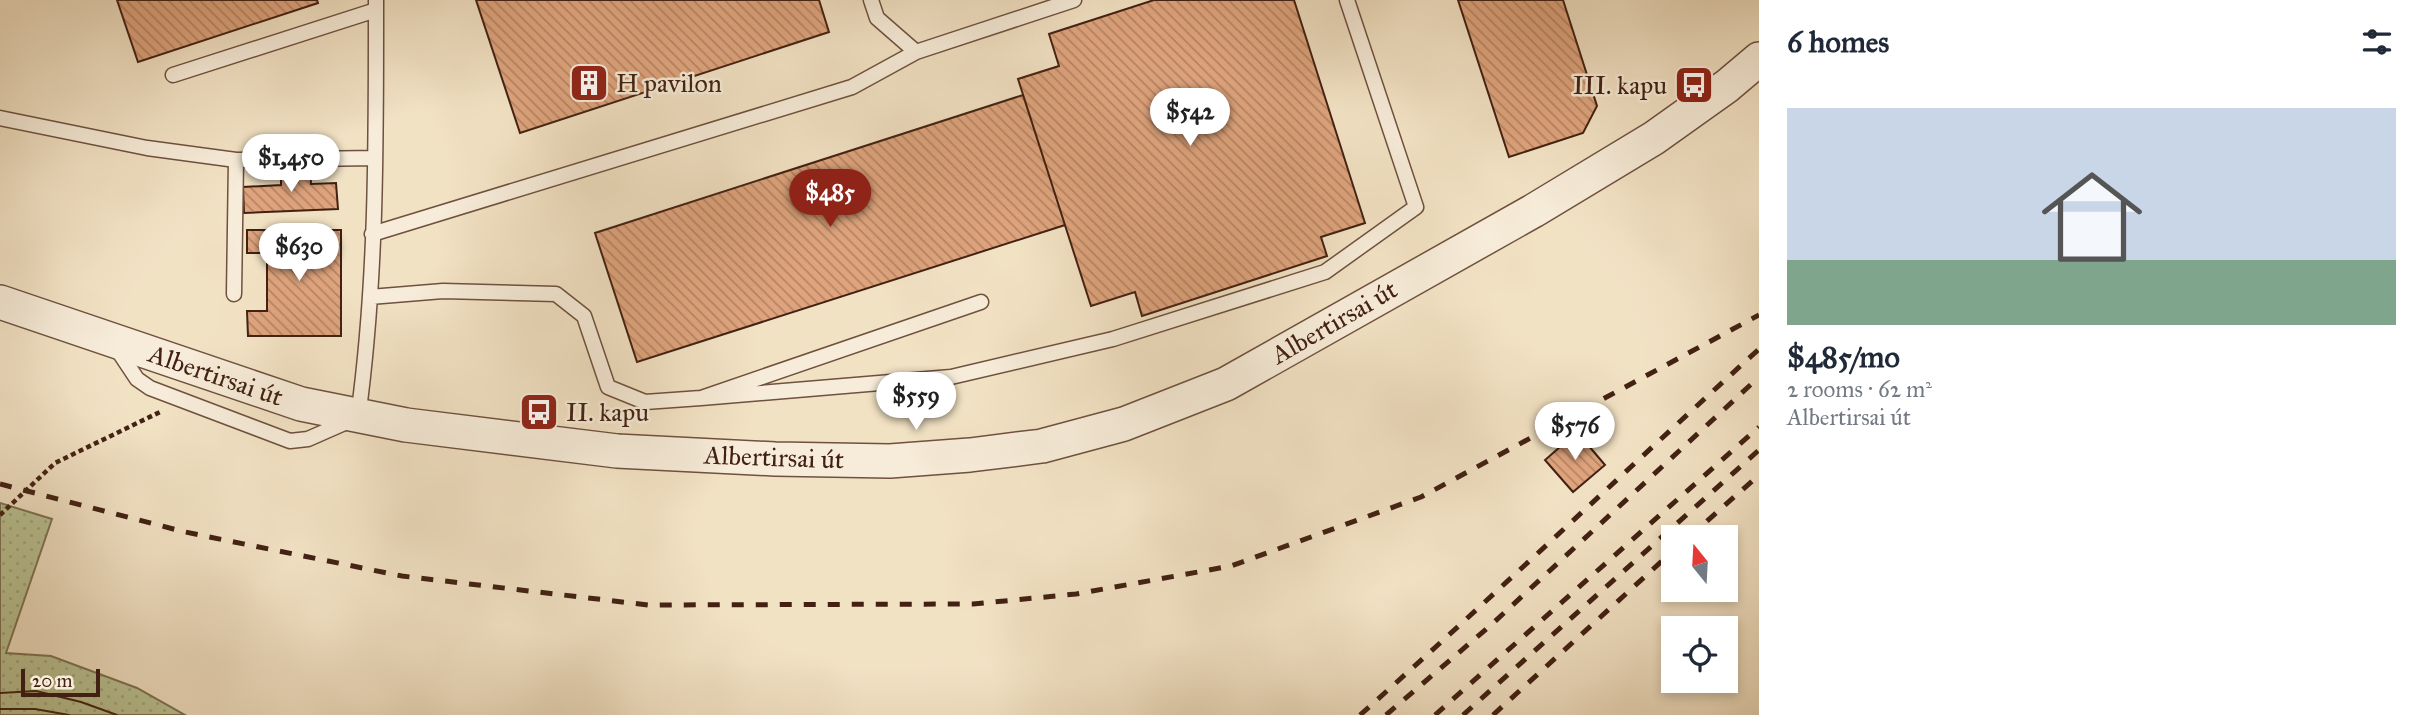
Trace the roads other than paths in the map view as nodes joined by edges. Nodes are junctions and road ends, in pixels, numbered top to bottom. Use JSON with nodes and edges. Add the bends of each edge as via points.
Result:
{"nodes":[{"id":1,"x":871,"y":0,"type":"edge"},
{"id":2,"x":1074,"y":0,"type":"edge"},
{"id":3,"x":1347,"y":0,"type":"edge"},
{"id":4,"x":376,"y":5,"type":"edge"},
{"id":5,"x":916,"y":52,"type":"junction"},
{"id":6,"x":1759,"y":59,"type":"edge"},
{"id":7,"x":173,"y":75,"type":"dead end"},
{"id":8,"x":0,"y":118,"type":"edge"},
{"id":9,"x":375,"y":158,"type":"junction"},
{"id":10,"x":236,"y":160,"type":"junction"},
{"id":11,"x":372,"y":234,"type":"junction"},
{"id":12,"x":234,"y":294,"type":"dead end"},
{"id":13,"x":370,"y":297,"type":"junction"},
{"id":14,"x":0,"y":302,"type":"edge"},
{"id":15,"x":981,"y":302,"type":"dead end"},
{"id":16,"x":110,"y":339,"type":"junction"},
{"id":17,"x":701,"y":398,"type":"junction"},
{"id":18,"x":358,"y":417,"type":"junction"}],
"edges":[{"from":1,"to":5,"type":"lane","via":[[877,18]]},
{"from":2,"to":5,"type":"lane"},
{"from":3,"to":17,"type":"lane","via":[[1416,207],[1325,272],[1113,339],[951,377]]},
{"from":4,"to":7,"type":"lane"},
{"from":4,"to":9,"type":"lane"},
{"from":5,"to":11,"type":"lane","via":[[852,87]]},
{"from":6,"to":18,"type":"street","name":"Albertirsai út","via":[[1654,138],[1226,384],[1124,424],[1042,446],[890,461],[775,459],[617,451]]},
{"from":8,"to":10,"type":"lane","via":[[146,148]]},
{"from":9,"to":10,"type":"lane"},
{"from":9,"to":11,"type":"lane"},
{"from":10,"to":12,"type":"lane"},
{"from":11,"to":13,"type":"lane"},
{"from":13,"to":17,"type":"lane","via":[[443,291],[556,294],[584,316],[608,387],[645,402]]},
{"from":13,"to":18,"type":"lane"},
{"from":14,"to":16,"type":"street","name":"Albertirsai út"},
{"from":15,"to":17,"type":"lane"},
{"from":16,"to":18,"type":"street","name":"Albertirsai út","via":[[300,404]]},
{"from":16,"to":18,"type":"lane","via":[[137,379],[149,388],[290,441],[308,439]]}]}
